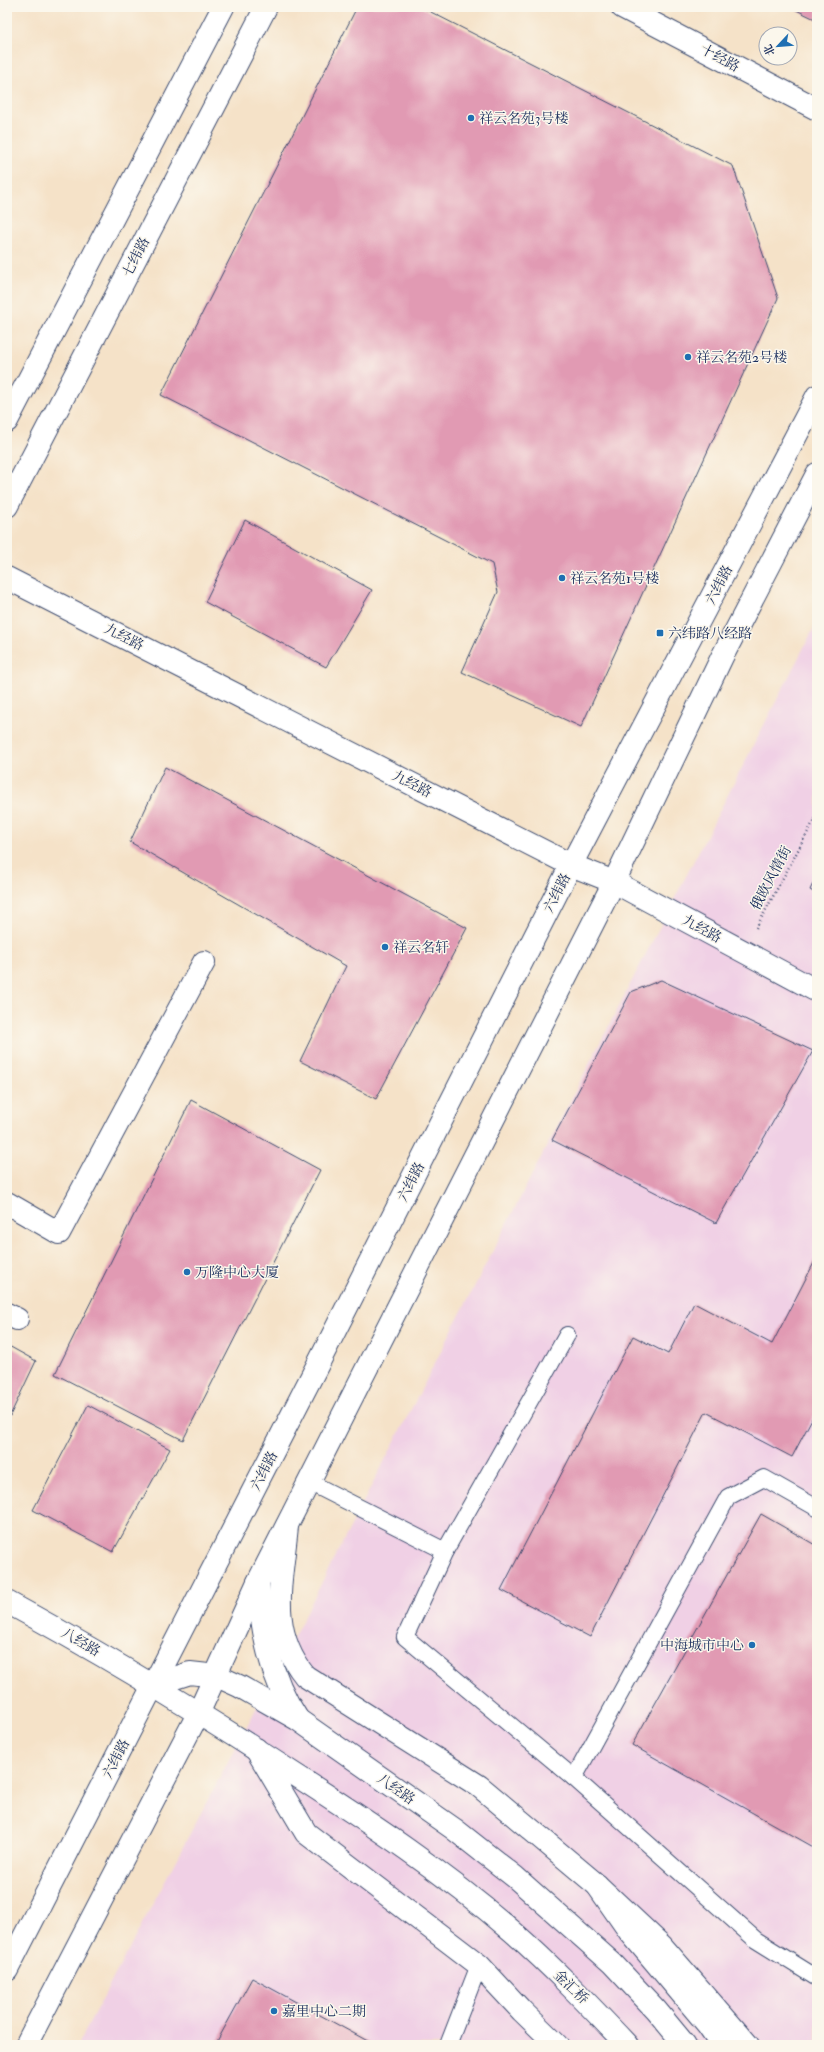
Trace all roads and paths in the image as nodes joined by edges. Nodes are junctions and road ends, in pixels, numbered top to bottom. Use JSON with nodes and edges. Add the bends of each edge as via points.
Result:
{"nodes":[{"id":1,"x":223,"y":7,"type":"edge"},
{"id":2,"x":266,"y":7,"type":"edge"},
{"id":3,"x":622,"y":7,"type":"edge"},
{"id":4,"x":817,"y":109,"type":"edge"},
{"id":5,"x":817,"y":396,"type":"edge"},
{"id":6,"x":7,"y":421,"type":"edge"},
{"id":7,"x":817,"y":474,"type":"edge"},
{"id":8,"x":7,"y":506,"type":"edge"},
{"id":9,"x":7,"y":578,"type":"edge"},
{"id":10,"x":817,"y":815,"type":"edge"},
{"id":11,"x":571,"y":865,"type":"junction"},
{"id":12,"x":614,"y":882,"type":"junction"},
{"id":13,"x":743,"y":951,"type":"junction"},
{"id":14,"x":204,"y":962,"type":"dead end"},
{"id":15,"x":817,"y":991,"type":"edge"},
{"id":16,"x":7,"y":1204,"type":"edge"},
{"id":17,"x":567,"y":1335,"type":"dead end"},
{"id":18,"x":310,"y":1482,"type":"junction"},
{"id":19,"x":817,"y":1508,"type":"edge"},
{"id":20,"x":287,"y":1526,"type":"junction"},
{"id":21,"x":445,"y":1551,"type":"junction"},
{"id":22,"x":258,"y":1582,"type":"junction"},
{"id":23,"x":7,"y":1602,"type":"edge"},
{"id":24,"x":217,"y":1676,"type":"junction"},
{"id":25,"x":153,"y":1685,"type":"junction"},
{"id":26,"x":198,"y":1714,"type":"junction"},
{"id":27,"x":297,"y":1719,"type":"junction"},
{"id":28,"x":256,"y":1749,"type":"junction"},
{"id":29,"x":574,"y":1778,"type":"junction"},
{"id":30,"x":597,"y":1885,"type":"junction"},
{"id":31,"x":513,"y":1932,"type":"joint"},
{"id":32,"x":479,"y":1965,"type":"junction"},
{"id":33,"x":7,"y":1970,"type":"edge"},
{"id":34,"x":817,"y":1978,"type":"edge"},
{"id":35,"x":26,"y":2045,"type":"edge"},
{"id":36,"x":448,"y":2045,"type":"edge"},
{"id":37,"x":558,"y":2045,"type":"edge"},
{"id":38,"x":627,"y":2045,"type":"edge"},
{"id":39,"x":686,"y":2045,"type":"edge"},
{"id":40,"x":722,"y":2045,"type":"edge"},
{"id":41,"x":748,"y":2045,"type":"edge"}],
"edges":[{"from":1,"to":6,"type":"main road"},
{"from":2,"to":8,"type":"main road","name":"七纬路"},
{"from":3,"to":4,"type":"main road","name":"十经路"},
{"from":5,"to":11,"type":"main road","name":"六纬路"},
{"from":7,"to":12,"type":"main road","via":[[722,657]]},
{"from":9,"to":11,"type":"main road","name":"九经路"},
{"from":10,"to":13,"type":"path","name":"俄欧风情街"},
{"from":11,"to":12,"type":"main road","name":"九经路"},
{"from":11,"to":25,"type":"main road","name":"六纬路"},
{"from":12,"to":13,"type":"main road","name":"九经路"},
{"from":12,"to":18,"type":"main road"},
{"from":13,"to":15,"type":"main road","name":"九经路"},
{"from":14,"to":16,"type":"main road","via":[[59,1233]]},
{"from":17,"to":21,"type":"lane"},
{"from":18,"to":20,"type":"main road"},
{"from":18,"to":21,"type":"lane"},
{"from":19,"to":29,"type":"lane","via":[[764,1478],[728,1497]]},
{"from":20,"to":22,"type":"main road"},
{"from":20,"to":30,"type":"main road","via":[[279,1613],[286,1645],[305,1676],[479,1786]]},
{"from":21,"to":29,"type":"lane","via":[[405,1637]]},
{"from":22,"to":24,"type":"main road"},
{"from":22,"to":27,"type":"main road","via":[[270,1666],[284,1699]]},
{"from":23,"to":25,"type":"main road","name":"八经路"},
{"from":24,"to":25,"type":"main road","name":"八经路","via":[[190,1673]]},
{"from":24,"to":26,"type":"main road"},
{"from":24,"to":27,"type":"main road","name":"八经路"},
{"from":25,"to":26,"type":"main road","name":"八经路"},
{"from":25,"to":33,"type":"main road","name":"六纬路"},
{"from":26,"to":28,"type":"main road","name":"八经路"},
{"from":26,"to":35,"type":"main road"},
{"from":27,"to":39,"type":"main road","name":"八经路","via":[[454,1829],[526,1887],[612,1963]]},
{"from":28,"to":31,"type":"main road","name":"八经路","via":[[387,1834]]},
{"from":28,"to":32,"type":"main road","via":[[306,1833]]},
{"from":29,"to":34,"type":"lane","via":[[756,1940]]},
{"from":30,"to":40,"type":"main road","via":[[636,1939]]},
{"from":30,"to":41,"type":"main road","via":[[661,1945]]},
{"from":31,"to":38,"type":"main road","name":"金汇桥","via":[[579,1994]]},
{"from":32,"to":36,"type":"lane"},
{"from":32,"to":37,"type":"main road"}]}
